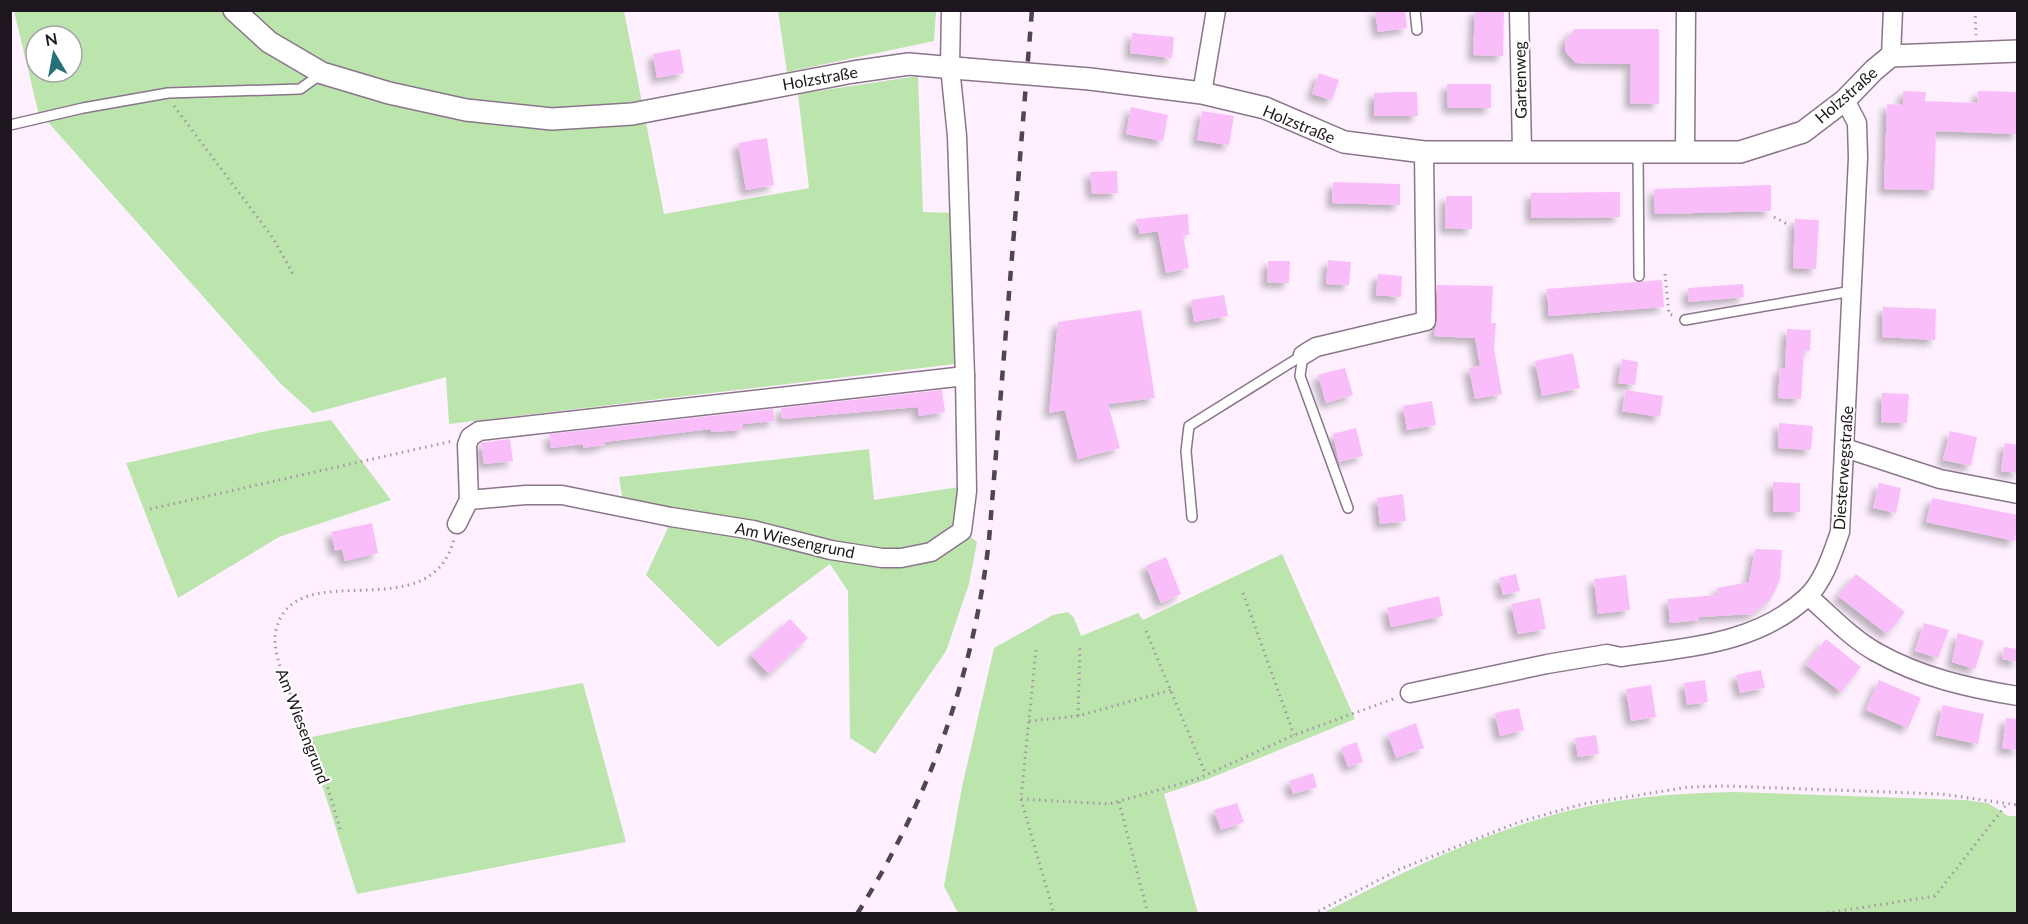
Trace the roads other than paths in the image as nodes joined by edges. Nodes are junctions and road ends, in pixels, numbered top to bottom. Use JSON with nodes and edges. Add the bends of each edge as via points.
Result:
{"nodes":[{"id":1,"x":234,"y":10,"type":"edge"},
{"id":2,"x":951,"y":10,"type":"edge"},
{"id":3,"x":1216,"y":10,"type":"edge"},
{"id":4,"x":1414,"y":10,"type":"edge"},
{"id":5,"x":1519,"y":10,"type":"edge"},
{"id":6,"x":1686,"y":10,"type":"edge"},
{"id":7,"x":1893,"y":10,"type":"edge"},
{"id":8,"x":1417,"y":30,"type":"dead end"},
{"id":9,"x":2018,"y":51,"type":"edge"},
{"id":10,"x":1892,"y":56,"type":"junction"},
{"id":11,"x":958,"y":68,"type":"junction"},
{"id":12,"x":322,"y":73,"type":"junction"},
{"id":13,"x":1202,"y":93,"type":"junction"},
{"id":14,"x":1845,"y":100,"type":"junction"},
{"id":15,"x":10,"y":124,"type":"edge"},
{"id":16,"x":1522,"y":150,"type":"junction"},
{"id":17,"x":1424,"y":152,"type":"junction"},
{"id":18,"x":1638,"y":152,"type":"junction"},
{"id":19,"x":1685,"y":152,"type":"junction"},
{"id":20,"x":1639,"y":276,"type":"dead end"},
{"id":21,"x":1852,"y":291,"type":"junction"},
{"id":22,"x":1684,"y":320,"type":"road end"},
{"id":23,"x":1303,"y":355,"type":"junction"},
{"id":24,"x":965,"y":376,"type":"junction"},
{"id":25,"x":1845,"y":448,"type":"junction"},
{"id":26,"x":2018,"y":494,"type":"edge"},
{"id":27,"x":469,"y":500,"type":"junction"},
{"id":28,"x":1348,"y":508,"type":"dead end"},
{"id":29,"x":1192,"y":517,"type":"dead end"},
{"id":30,"x":457,"y":524,"type":"road end"},
{"id":31,"x":1808,"y":596,"type":"junction"},
{"id":32,"x":1410,"y":693,"type":"road end"},
{"id":33,"x":2018,"y":696,"type":"edge"}],
"edges":[{"from":1,"to":12,"type":"street","name":"Holzstraße","via":[[269,42]]},
{"from":2,"to":11,"type":"street","name":"Am Wiesengrund"},
{"from":3,"to":13,"type":"street"},
{"from":4,"to":8,"type":"lane"},
{"from":5,"to":16,"type":"street","name":"Gartenweg"},
{"from":6,"to":19,"type":"street"},
{"from":7,"to":10,"type":"street"},
{"from":9,"to":10,"type":"street","name":"Holzstraße"},
{"from":10,"to":14,"type":"street","name":"Holzstraße"},
{"from":11,"to":12,"type":"street","name":"Holzstraße","via":[[909,64],[632,114],[552,119],[465,110]]},
{"from":11,"to":13,"type":"street","name":"Holzstraße","bridge":true},
{"from":11,"to":24,"type":"street","name":"Am Wiesengrund"},
{"from":12,"to":15,"type":"lane","via":[[300,89],[168,93]]},
{"from":13,"to":17,"type":"street","name":"Holzstraße","via":[[1265,108],[1344,142]]},
{"from":14,"to":19,"type":"street","name":"Holzstraße","via":[[1803,132],[1740,152]]},
{"from":14,"to":21,"type":"street","name":"Diesterwegstraße","via":[[1857,123]]},
{"from":16,"to":17,"type":"street","name":"Holzstraße"},
{"from":16,"to":18,"type":"street","name":"Holzstraße"},
{"from":17,"to":23,"type":"street","via":[[1426,321],[1316,347]]},
{"from":18,"to":19,"type":"street","name":"Holzstraße"},
{"from":18,"to":20,"type":"lane"},
{"from":21,"to":22,"type":"lane"},
{"from":21,"to":25,"type":"street","name":"Diesterwegstraße"},
{"from":23,"to":28,"type":"lane","via":[[1300,376]]},
{"from":23,"to":29,"type":"lane","via":[[1189,426],[1186,452]]},
{"from":24,"to":27,"type":"street","via":[[479,431],[467,445]]},
{"from":24,"to":27,"type":"street","name":"Am Wiesengrund","via":[[967,491],[962,531],[931,552],[882,558],[562,495]]},
{"from":25,"to":26,"type":"street","via":[[1940,479]]},
{"from":25,"to":31,"type":"street","name":"Diesterwegstraße","via":[[1840,532],[1829,564]]},
{"from":27,"to":30,"type":"street"},
{"from":31,"to":32,"type":"street","name":"Diesterwegstraße","via":[[1773,622],[1733,639],[1547,664]]},
{"from":31,"to":33,"type":"street","via":[[1857,639],[1905,667],[1942,681]]}]}
